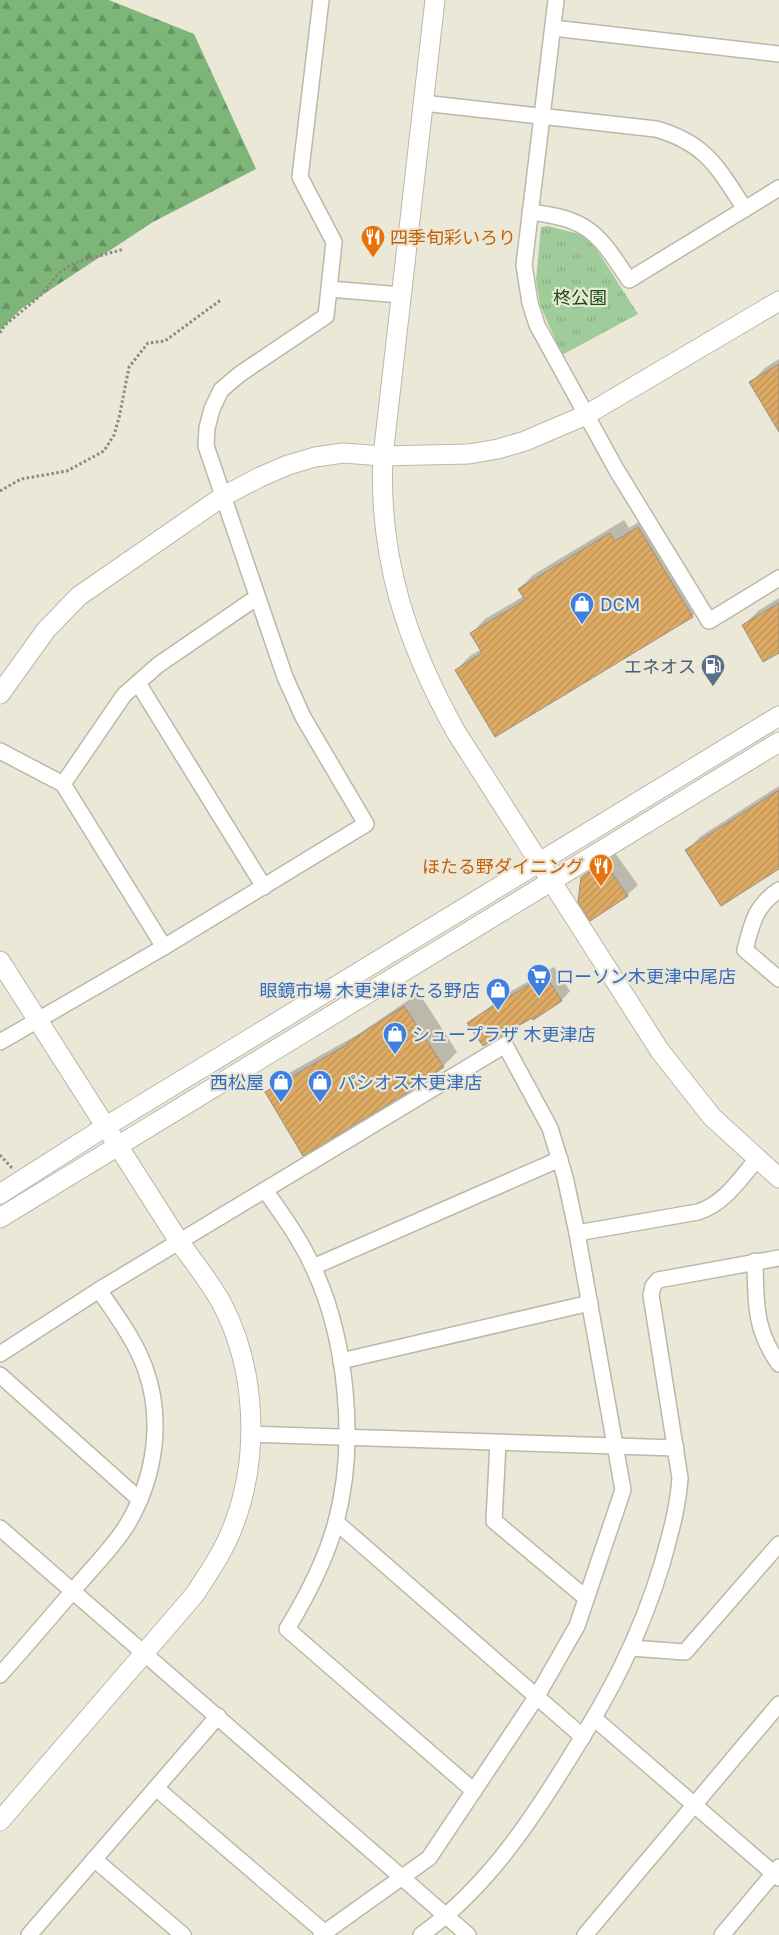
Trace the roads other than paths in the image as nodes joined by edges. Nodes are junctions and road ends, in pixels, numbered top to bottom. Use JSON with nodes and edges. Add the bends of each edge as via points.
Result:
{"nodes":[{"id":1,"x":321,"y":0,"type":"edge"},
{"id":2,"x":435,"y":0,"type":"edge"},
{"id":3,"x":556,"y":0,"type":"edge"},
{"id":4,"x":553,"y":28,"type":"junction"},
{"id":5,"x":779,"y":54,"type":"edge"},
{"id":6,"x":423,"y":103,"type":"junction"},
{"id":7,"x":542,"y":117,"type":"junction"},
{"id":8,"x":779,"y":188,"type":"edge"},
{"id":9,"x":745,"y":209,"type":"junction"},
{"id":10,"x":530,"y":212,"type":"junction"},
{"id":11,"x":329,"y":289,"type":"junction"},
{"id":12,"x":401,"y":295,"type":"junction"},
{"id":13,"x":779,"y":301,"type":"edge"},
{"id":14,"x":586,"y":415,"type":"junction"},
{"id":15,"x":383,"y":456,"type":"junction"},
{"id":16,"x":222,"y":497,"type":"junction"},
{"id":17,"x":779,"y":578,"type":"edge"},
{"id":18,"x":256,"y":598,"type":"junction"},
{"id":19,"x":138,"y":683,"type":"junction"},
{"id":20,"x":0,"y":694,"type":"edge"},
{"id":21,"x":779,"y":716,"type":"edge"},
{"id":22,"x":779,"y":743,"type":"edge"},
{"id":23,"x":0,"y":751,"type":"edge"},
{"id":24,"x":63,"y":784,"type":"junction"},
{"id":25,"x":539,"y":861,"type":"junction"},
{"id":26,"x":551,"y":881,"type":"junction"},
{"id":27,"x":264,"y":887,"type":"junction"},
{"id":28,"x":779,"y":890,"type":"edge"},
{"id":29,"x":164,"y":947,"type":"junction"},
{"id":30,"x":0,"y":961,"type":"edge"},
{"id":31,"x":779,"y":979,"type":"edge"},
{"id":32,"x":37,"y":1022,"type":"junction"},
{"id":33,"x":0,"y":1042,"type":"edge"},
{"id":34,"x":105,"y":1127,"type":"junction"},
{"id":35,"x":118,"y":1147,"type":"junction"},
{"id":36,"x":560,"y":1158,"type":"junction"},
{"id":37,"x":757,"y":1159,"type":"junction"},
{"id":38,"x":779,"y":1178,"type":"edge"},
{"id":39,"x":265,"y":1190,"type":"junction"},
{"id":40,"x":0,"y":1194,"type":"edge"},
{"id":41,"x":0,"y":1218,"type":"edge"},
{"id":42,"x":577,"y":1234,"type":"junction"},
{"id":43,"x":180,"y":1243,"type":"junction"},
{"id":44,"x":779,"y":1258,"type":"edge"},
{"id":45,"x":755,"y":1261,"type":"junction"},
{"id":46,"x":313,"y":1267,"type":"junction"},
{"id":47,"x":99,"y":1290,"type":"junction"},
{"id":48,"x":590,"y":1303,"type":"junction"},
{"id":49,"x":0,"y":1354,"type":"edge"},
{"id":50,"x":341,"y":1361,"type":"junction"},
{"id":51,"x":779,"y":1364,"type":"edge"},
{"id":52,"x":0,"y":1375,"type":"edge"},
{"id":53,"x":250,"y":1434,"type":"junction"},
{"id":54,"x":346,"y":1437,"type":"junction"},
{"id":55,"x":498,"y":1442,"type":"junction"},
{"id":56,"x":616,"y":1446,"type":"junction"},
{"id":57,"x":676,"y":1448,"type":"junction"},
{"id":58,"x":140,"y":1500,"type":"junction"},
{"id":59,"x":336,"y":1522,"type":"junction"},
{"id":60,"x":0,"y":1528,"type":"edge"},
{"id":61,"x":779,"y":1544,"type":"edge"},
{"id":62,"x":73,"y":1591,"type":"junction"},
{"id":63,"x":586,"y":1598,"type":"junction"},
{"id":64,"x":631,"y":1648,"type":"junction"},
{"id":65,"x":144,"y":1653,"type":"junction"},
{"id":66,"x":0,"y":1675,"type":"edge"},
{"id":67,"x":537,"y":1696,"type":"junction"},
{"id":68,"x":779,"y":1704,"type":"edge"},
{"id":69,"x":218,"y":1716,"type":"junction"},
{"id":70,"x":595,"y":1719,"type":"junction"},
{"id":71,"x":583,"y":1737,"type":"junction"},
{"id":72,"x":156,"y":1788,"type":"junction"},
{"id":73,"x":474,"y":1791,"type":"junction"},
{"id":74,"x":694,"y":1806,"type":"junction"},
{"id":75,"x":0,"y":1821,"type":"edge"},
{"id":76,"x":94,"y":1859,"type":"junction"},
{"id":77,"x":777,"y":1873,"type":"edge"},
{"id":78,"x":402,"y":1877,"type":"junction"},
{"id":79,"x":447,"y":1916,"type":"junction"},
{"id":80,"x":33,"y":1934,"type":"edge"},
{"id":81,"x":322,"y":1934,"type":"edge"},
{"id":82,"x":183,"y":1935,"type":"edge"},
{"id":83,"x":422,"y":1935,"type":"edge"},
{"id":84,"x":468,"y":1935,"type":"edge"},
{"id":85,"x":585,"y":1935,"type":"edge"},
{"id":86,"x":722,"y":1935,"type":"edge"}],
"edges":[{"from":1,"to":11,"type":"street","via":[[300,177],[334,242]]},
{"from":2,"to":6,"type":"street"},
{"from":3,"to":4,"type":"street"},
{"from":4,"to":5,"type":"street"},
{"from":4,"to":7,"type":"street"},
{"from":6,"to":7,"type":"street"},
{"from":6,"to":12,"type":"street"},
{"from":7,"to":9,"type":"street","via":[[672,133],[710,157]]},
{"from":7,"to":10,"type":"street"},
{"from":8,"to":9,"type":"street"},
{"from":9,"to":10,"type":"street","via":[[629,280],[593,232],[566,217]]},
{"from":10,"to":14,"type":"street","via":[[524,265],[530,303],[537,325]]},
{"from":11,"to":12,"type":"street"},
{"from":11,"to":16,"type":"street","via":[[326,316],[221,390],[209,418],[206,446]]},
{"from":12,"to":15,"type":"street"},
{"from":13,"to":14,"type":"street"},
{"from":14,"to":15,"type":"street","via":[[498,449],[469,454]]},
{"from":14,"to":17,"type":"street","via":[[709,621]]},
{"from":15,"to":16,"type":"street","via":[[343,454],[316,457],[288,465]]},
{"from":15,"to":25,"type":"street","via":[[381,490],[386,546],[403,617],[415,649],[456,732]]},
{"from":16,"to":18,"type":"street"},
{"from":16,"to":20,"type":"street","via":[[79,596],[46,630]]},
{"from":18,"to":19,"type":"street","via":[[158,665]]},
{"from":18,"to":27,"type":"street","via":[[303,717],[366,824]]},
{"from":19,"to":24,"type":"street","via":[[124,695]]},
{"from":19,"to":27,"type":"street"},
{"from":21,"to":25,"type":"street"},
{"from":22,"to":26,"type":"street"},
{"from":23,"to":24,"type":"street"},
{"from":24,"to":29,"type":"street"},
{"from":25,"to":26,"type":"street"},
{"from":25,"to":34,"type":"street"},
{"from":26,"to":35,"type":"street"},
{"from":26,"to":37,"type":"street","via":[[660,1051],[712,1117]]},
{"from":27,"to":29,"type":"street"},
{"from":28,"to":31,"type":"street","via":[[766,899],[753,919],[745,950]]},
{"from":29,"to":32,"type":"street"},
{"from":30,"to":32,"type":"street"},
{"from":32,"to":33,"type":"street"},
{"from":32,"to":34,"type":"street"},
{"from":34,"to":35,"type":"street"},
{"from":34,"to":40,"type":"street"},
{"from":35,"to":41,"type":"street"},
{"from":35,"to":43,"type":"street"},
{"from":36,"to":39,"type":"street","via":[[550,1128],[505,1044]]},
{"from":36,"to":42,"type":"street"},
{"from":36,"to":46,"type":"street"},
{"from":37,"to":38,"type":"street"},
{"from":37,"to":42,"type":"street","via":[[723,1200],[712,1207]]},
{"from":39,"to":43,"type":"street"},
{"from":39,"to":46,"type":"street"},
{"from":42,"to":48,"type":"street"},
{"from":43,"to":47,"type":"street"},
{"from":43,"to":53,"type":"street","via":[[216,1295],[242,1355],[249,1391]]},
{"from":44,"to":45,"type":"street"},
{"from":45,"to":51,"type":"street","via":[[756,1314],[770,1351]]},
{"from":45,"to":57,"type":"street","via":[[658,1280],[653,1286],[651,1295]]},
{"from":46,"to":50,"type":"street","via":[[334,1323]]},
{"from":47,"to":49,"type":"street"},
{"from":47,"to":58,"type":"street","via":[[134,1346],[145,1368],[152,1395],[154,1448]]},
{"from":48,"to":50,"type":"street"},
{"from":48,"to":56,"type":"street"},
{"from":50,"to":54,"type":"street"},
{"from":52,"to":58,"type":"street"},
{"from":53,"to":54,"type":"street"},
{"from":53,"to":65,"type":"street","via":[[246,1480],[234,1524],[217,1560],[196,1594]]},
{"from":54,"to":55,"type":"street"},
{"from":54,"to":59,"type":"street"},
{"from":55,"to":56,"type":"street"},
{"from":55,"to":63,"type":"street","via":[[494,1521]]},
{"from":56,"to":57,"type":"street"},
{"from":56,"to":63,"type":"street","via":[[623,1490]]},
{"from":57,"to":64,"type":"street","via":[[680,1478],[678,1503],[649,1605]]},
{"from":58,"to":62,"type":"street","via":[[112,1545]]},
{"from":59,"to":67,"type":"street"},
{"from":59,"to":73,"type":"street","via":[[313,1582],[287,1629]]},
{"from":60,"to":62,"type":"street"},
{"from":61,"to":64,"type":"street","via":[[685,1652]]},
{"from":62,"to":65,"type":"street"},
{"from":62,"to":66,"type":"street"},
{"from":63,"to":67,"type":"street","via":[[577,1626]]},
{"from":64,"to":70,"type":"street"},
{"from":65,"to":69,"type":"street"},
{"from":65,"to":75,"type":"street"},
{"from":67,"to":71,"type":"street"},
{"from":67,"to":73,"type":"street"},
{"from":68,"to":74,"type":"street"},
{"from":69,"to":72,"type":"street"},
{"from":69,"to":78,"type":"street"},
{"from":70,"to":71,"type":"street"},
{"from":70,"to":74,"type":"street"},
{"from":71,"to":79,"type":"street","via":[[507,1851]]},
{"from":72,"to":76,"type":"street"},
{"from":72,"to":81,"type":"street"},
{"from":73,"to":78,"type":"street","via":[[429,1858]]},
{"from":74,"to":77,"type":"street"},
{"from":74,"to":85,"type":"street"},
{"from":76,"to":80,"type":"street"},
{"from":76,"to":82,"type":"street"},
{"from":77,"to":86,"type":"street"},
{"from":78,"to":79,"type":"street"},
{"from":78,"to":81,"type":"street"},
{"from":79,"to":83,"type":"street"},
{"from":79,"to":84,"type":"street"}]}
